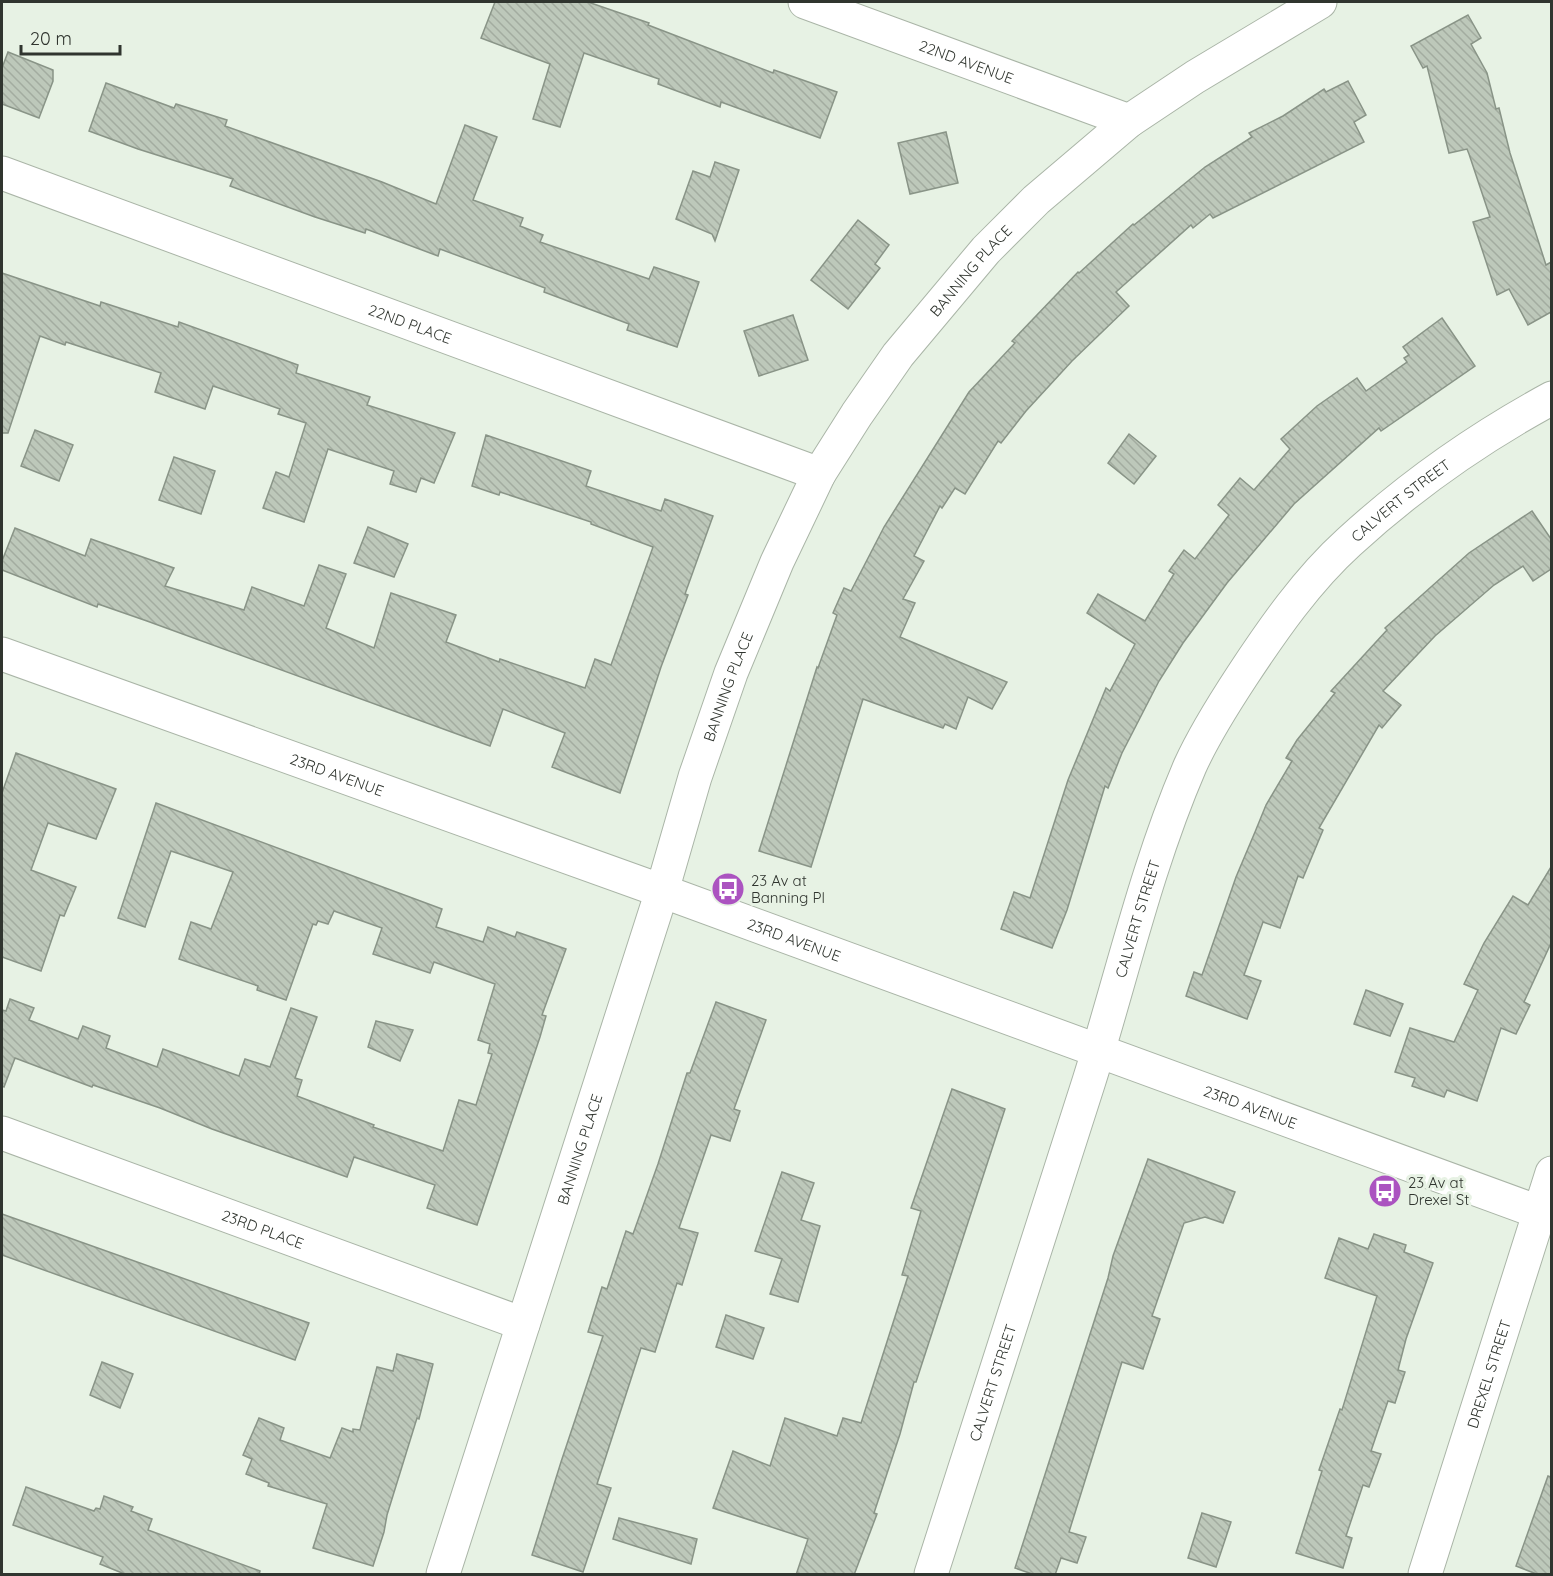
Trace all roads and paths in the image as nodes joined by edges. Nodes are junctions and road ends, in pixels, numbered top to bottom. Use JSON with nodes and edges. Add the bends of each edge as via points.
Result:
{"nodes":[{"id":1,"x":805,"y":2,"type":"edge"},
{"id":2,"x":1320,"y":2,"type":"edge"},
{"id":3,"x":1129,"y":121,"type":"junction"},
{"id":4,"x":2,"y":173,"type":"edge"},
{"id":5,"x":1551,"y":398,"type":"edge"},
{"id":6,"x":819,"y":474,"type":"junction"},
{"id":7,"x":2,"y":654,"type":"edge"},
{"id":8,"x":662,"y":891,"type":"junction"},
{"id":9,"x":1098,"y":1051,"type":"junction"},
{"id":10,"x":2,"y":1133,"type":"edge"},
{"id":11,"x":1551,"y":1173,"type":"edge"},
{"id":12,"x":1546,"y":1214,"type":"edge"},
{"id":13,"x":523,"y":1324,"type":"junction"},
{"id":14,"x":443,"y":1575,"type":"edge"},
{"id":15,"x":931,"y":1575,"type":"edge"},
{"id":16,"x":1425,"y":1575,"type":"edge"}],
"edges":[{"from":1,"to":3,"type":"street","name":"22ND AVENUE"},
{"from":2,"to":3,"type":"street","name":"BANNING PLACE","via":[[1195,76]]},
{"from":3,"to":6,"type":"street","name":"BANNING PLACE","via":[[1036,200],[986,250],[898,355]]},
{"from":4,"to":6,"type":"street","name":"22ND PLACE"},
{"from":5,"to":9,"type":"street","name":"CALVERT STREET","via":[[1416,486],[1348,543],[1295,601],[1255,656],[1191,765],[1142,900]]},
{"from":6,"to":8,"type":"street","name":"BANNING PLACE","via":[[731,673]]},
{"from":7,"to":8,"type":"street","name":"23RD AVENUE"},
{"from":8,"to":9,"type":"street","name":"23RD AVENUE"},
{"from":8,"to":13,"type":"street","name":"BANNING PLACE"},
{"from":9,"to":12,"type":"street","name":"23RD AVENUE"},
{"from":9,"to":15,"type":"street","name":"CALVERT STREET"},
{"from":10,"to":13,"type":"street","name":"23RD PLACE"},
{"from":11,"to":12,"type":"street","name":"DREXEL STREET"},
{"from":12,"to":16,"type":"street","name":"DREXEL STREET"},
{"from":13,"to":14,"type":"street","name":"BANNING PLACE"}]}
